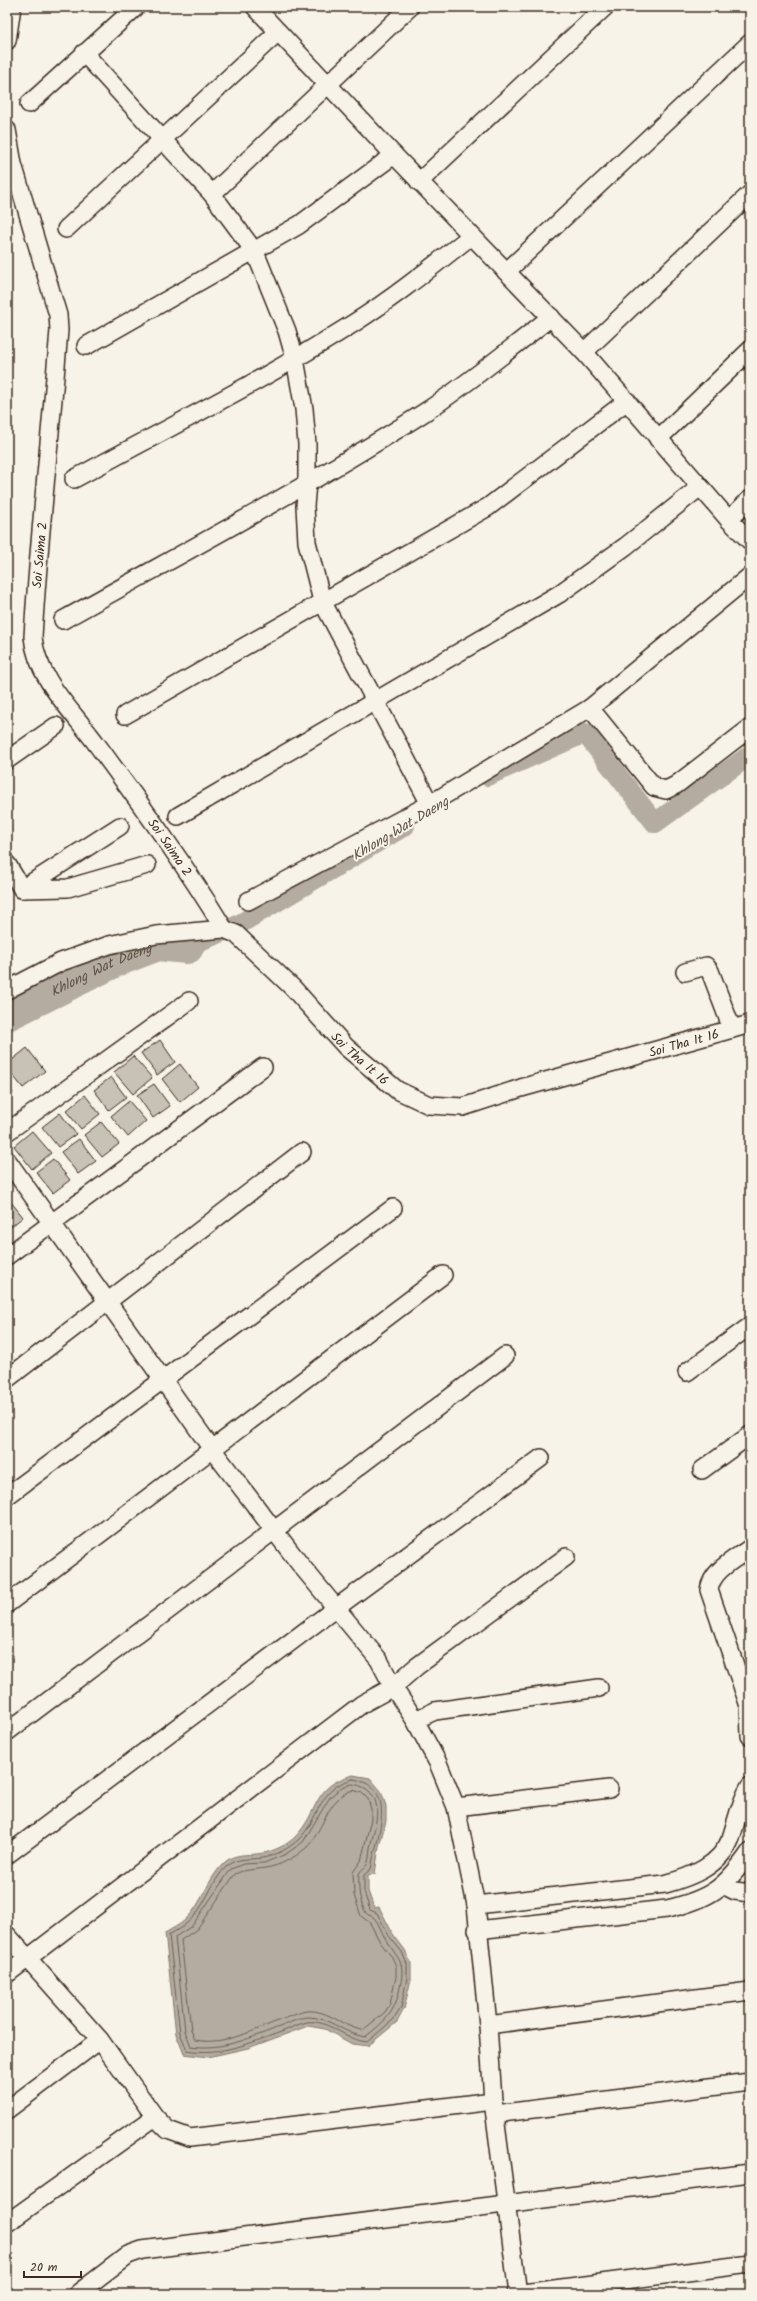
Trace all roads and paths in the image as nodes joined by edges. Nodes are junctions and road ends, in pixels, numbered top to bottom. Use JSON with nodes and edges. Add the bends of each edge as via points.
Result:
{"nodes":[{"id":1,"x":12,"y":7,"type":"edge"},
{"id":2,"x":136,"y":7,"type":"edge"},
{"id":3,"x":255,"y":7,"type":"edge"},
{"id":4,"x":410,"y":7,"type":"edge"},
{"id":5,"x":606,"y":7,"type":"edge"},
{"id":6,"x":278,"y":32,"type":"junction"},
{"id":7,"x":7,"y":41,"type":"edge"},
{"id":8,"x":750,"y":43,"type":"edge"},
{"id":9,"x":84,"y":53,"type":"junction"},
{"id":10,"x":327,"y":85,"type":"junction"},
{"id":11,"x":29,"y":104,"type":"dead end"},
{"id":12,"x":7,"y":130,"type":"edge"},
{"id":13,"x":162,"y":139,"type":"junction"},
{"id":14,"x":394,"y":155,"type":"junction"},
{"id":15,"x":419,"y":182,"type":"junction"},
{"id":16,"x":212,"y":194,"type":"junction"},
{"id":17,"x":750,"y":194,"type":"edge"},
{"id":18,"x":66,"y":229,"type":"dead end"},
{"id":19,"x":471,"y":236,"type":"junction"},
{"id":20,"x":255,"y":252,"type":"junction"},
{"id":21,"x":506,"y":272,"type":"junction"},
{"id":22,"x":551,"y":317,"type":"junction"},
{"id":23,"x":86,"y":346,"type":"dead end"},
{"id":24,"x":750,"y":350,"type":"edge"},
{"id":25,"x":584,"y":352,"type":"junction"},
{"id":26,"x":295,"y":360,"type":"junction"},
{"id":27,"x":627,"y":401,"type":"junction"},
{"id":28,"x":658,"y":438,"type":"junction"},
{"id":29,"x":74,"y":479,"type":"dead end"},
{"id":30,"x":307,"y":482,"type":"junction"},
{"id":31,"x":700,"y":487,"type":"junction"},
{"id":32,"x":750,"y":499,"type":"edge"},
{"id":33,"x":729,"y":520,"type":"junction"},
{"id":34,"x":750,"y":542,"type":"edge"},
{"id":35,"x":750,"y":576,"type":"edge"},
{"id":36,"x":322,"y":601,"type":"junction"},
{"id":37,"x":63,"y":620,"type":"dead end"},
{"id":38,"x":376,"y":702,"type":"junction"},
{"id":39,"x":590,"y":708,"type":"junction"},
{"id":40,"x":125,"y":715,"type":"dead end"},
{"id":41,"x":56,"y":726,"type":"dead end"},
{"id":42,"x":750,"y":728,"type":"edge"},
{"id":43,"x":7,"y":760,"type":"edge"},
{"id":44,"x":430,"y":804,"type":"junction"},
{"id":45,"x":178,"y":816,"type":"dead end"},
{"id":46,"x":120,"y":826,"type":"dead end"},
{"id":47,"x":7,"y":864,"type":"edge"},
{"id":48,"x":147,"y":865,"type":"dead end"},
{"id":49,"x":22,"y":889,"type":"junction"},
{"id":50,"x":248,"y":901,"type":"dead end"},
{"id":51,"x":224,"y":928,"type":"junction"},
{"id":52,"x":685,"y":972,"type":"dead end"},
{"id":53,"x":7,"y":990,"type":"edge"},
{"id":54,"x":189,"y":1001,"type":"dead end"},
{"id":55,"x":750,"y":1024,"type":"edge"},
{"id":56,"x":732,"y":1029,"type":"junction"},
{"id":57,"x":263,"y":1067,"type":"dead end"},
{"id":58,"x":7,"y":1132,"type":"edge"},
{"id":59,"x":302,"y":1152,"type":"dead end"},
{"id":60,"x":7,"y":1160,"type":"edge"},
{"id":61,"x":393,"y":1208,"type":"dead end"},
{"id":62,"x":52,"y":1223,"type":"junction"},
{"id":63,"x":7,"y":1256,"type":"edge"},
{"id":64,"x":443,"y":1275,"type":"dead end"},
{"id":65,"x":107,"y":1302,"type":"junction"},
{"id":66,"x":750,"y":1326,"type":"edge"},
{"id":67,"x":505,"y":1356,"type":"dead end"},
{"id":68,"x":687,"y":1372,"type":"dead end"},
{"id":69,"x":7,"y":1379,"type":"edge"},
{"id":70,"x":163,"y":1380,"type":"junction"},
{"id":71,"x":750,"y":1435,"type":"edge"},
{"id":72,"x":212,"y":1449,"type":"junction"},
{"id":73,"x":541,"y":1458,"type":"dead end"},
{"id":74,"x":702,"y":1470,"type":"dead end"},
{"id":75,"x":7,"y":1496,"type":"edge"},
{"id":76,"x":275,"y":1530,"type":"junction"},
{"id":77,"x":750,"y":1548,"type":"edge"},
{"id":78,"x":566,"y":1557,"type":"dead end"},
{"id":79,"x":7,"y":1604,"type":"edge"},
{"id":80,"x":336,"y":1608,"type":"junction"},
{"id":81,"x":745,"y":1674,"type":"edge"},
{"id":82,"x":393,"y":1687,"type":"junction"},
{"id":83,"x":598,"y":1688,"type":"dead end"},
{"id":84,"x":749,"y":1705,"type":"edge"},
{"id":85,"x":415,"y":1720,"type":"junction"},
{"id":86,"x":7,"y":1732,"type":"edge"},
{"id":87,"x":750,"y":1736,"type":"edge"},
{"id":88,"x":609,"y":1789,"type":"dead end"},
{"id":89,"x":747,"y":1794,"type":"edge"},
{"id":90,"x":456,"y":1807,"type":"junction"},
{"id":91,"x":750,"y":1852,"type":"edge"},
{"id":92,"x":7,"y":1855,"type":"edge"},
{"id":93,"x":723,"y":1885,"type":"junction"},
{"id":94,"x":750,"y":1893,"type":"edge"},
{"id":95,"x":476,"y":1905,"type":"junction"},
{"id":96,"x":477,"y":1930,"type":"junction"},
{"id":97,"x":7,"y":1935,"type":"edge"},
{"id":98,"x":28,"y":1958,"type":"junction"},
{"id":99,"x":7,"y":1974,"type":"edge"},
{"id":100,"x":750,"y":1991,"type":"edge"},
{"id":101,"x":488,"y":2025,"type":"junction"},
{"id":102,"x":100,"y":2040,"type":"junction"},
{"id":103,"x":750,"y":2082,"type":"edge"},
{"id":104,"x":494,"y":2108,"type":"junction"},
{"id":105,"x":7,"y":2110,"type":"edge"},
{"id":106,"x":155,"y":2117,"type":"junction"},
{"id":107,"x":750,"y":2173,"type":"edge"},
{"id":108,"x":505,"y":2204,"type":"junction"},
{"id":109,"x":7,"y":2223,"type":"edge"},
{"id":110,"x":750,"y":2264,"type":"edge"},
{"id":111,"x":77,"y":2294,"type":"edge"},
{"id":112,"x":517,"y":2294,"type":"edge"}],
"edges":[{"from":1,"to":7,"type":"street"},
{"from":2,"to":9,"type":"street"},
{"from":3,"to":6,"type":"street"},
{"from":4,"to":10,"type":"street"},
{"from":5,"to":15,"type":"street"},
{"from":6,"to":10,"type":"street"},
{"from":6,"to":13,"type":"street"},
{"from":8,"to":21,"type":"street"},
{"from":9,"to":11,"type":"street"},
{"from":9,"to":13,"type":"street"},
{"from":10,"to":14,"type":"street"},
{"from":10,"to":16,"type":"street"},
{"from":12,"to":51,"type":"street","name":"Soi Saima 2","via":[[14,164],[58,315],[59,330],[49,454],[38,545],[34,650],[39,666],[52,686],[98,745],[204,895]]},
{"from":13,"to":16,"type":"street"},
{"from":13,"to":18,"type":"street"},
{"from":14,"to":15,"type":"street"},
{"from":14,"to":20,"type":"street","via":[[299,225]]},
{"from":15,"to":19,"type":"street"},
{"from":16,"to":20,"type":"street"},
{"from":17,"to":25,"type":"street"},
{"from":19,"to":21,"type":"street"},
{"from":19,"to":26,"type":"street","via":[[399,292]]},
{"from":20,"to":23,"type":"street"},
{"from":20,"to":26,"type":"street","via":[[287,330]]},
{"from":21,"to":22,"type":"street"},
{"from":22,"to":25,"type":"street"},
{"from":22,"to":30,"type":"street","via":[[425,412]]},
{"from":24,"to":28,"type":"street"},
{"from":25,"to":27,"type":"street"},
{"from":26,"to":29,"type":"street"},
{"from":26,"to":30,"type":"street","via":[[304,409]]},
{"from":27,"to":28,"type":"street"},
{"from":27,"to":36,"type":"street","via":[[488,507]]},
{"from":28,"to":31,"type":"street"},
{"from":30,"to":36,"type":"street","via":[[306,542]]},
{"from":30,"to":37,"type":"street"},
{"from":31,"to":33,"type":"street"},
{"from":31,"to":38,"type":"street","via":[[626,546],[559,594]]},
{"from":32,"to":33,"type":"street"},
{"from":33,"to":34,"type":"street"},
{"from":35,"to":39,"type":"street"},
{"from":36,"to":38,"type":"street"},
{"from":36,"to":40,"type":"street"},
{"from":38,"to":44,"type":"street"},
{"from":38,"to":45,"type":"street"},
{"from":39,"to":42,"type":"street","via":[[654,788],[666,790]]},
{"from":39,"to":44,"type":"street"},
{"from":41,"to":43,"type":"street"},
{"from":44,"to":50,"type":"street"},
{"from":46,"to":49,"type":"street"},
{"from":47,"to":49,"type":"street"},
{"from":48,"to":49,"type":"street","via":[[68,888]]},
{"from":51,"to":53,"type":"street","via":[[156,935],[109,945],[61,962]]},
{"from":51,"to":56,"type":"street","name":"Soi Tha It 16","via":[[236,934],[293,988],[346,1047],[397,1090],[429,1105],[463,1107],[521,1088]]},
{"from":52,"to":56,"type":"street","via":[[706,966]]},
{"from":54,"to":58,"type":"street"},
{"from":55,"to":56,"type":"street","name":"Soi Tha It 16"},
{"from":57,"to":62,"type":"street"},
{"from":59,"to":65,"type":"street"},
{"from":60,"to":62,"type":"street"},
{"from":61,"to":70,"type":"street"},
{"from":62,"to":63,"type":"street"},
{"from":62,"to":65,"type":"street"},
{"from":64,"to":72,"type":"street"},
{"from":65,"to":69,"type":"street"},
{"from":65,"to":70,"type":"street"},
{"from":66,"to":68,"type":"street"},
{"from":67,"to":76,"type":"street"},
{"from":70,"to":72,"type":"street"},
{"from":70,"to":75,"type":"street"},
{"from":71,"to":74,"type":"street"},
{"from":72,"to":76,"type":"street"},
{"from":72,"to":79,"type":"street"},
{"from":73,"to":80,"type":"street"},
{"from":76,"to":80,"type":"street"},
{"from":76,"to":86,"type":"street"},
{"from":77,"to":81,"type":"street","via":[[710,1580],[709,1590]]},
{"from":78,"to":82,"type":"street","via":[[416,1667]]},
{"from":80,"to":82,"type":"street","via":[[379,1660]]},
{"from":80,"to":92,"type":"street"},
{"from":81,"to":84,"type":"street"},
{"from":82,"to":85,"type":"street"},
{"from":82,"to":98,"type":"street","via":[[362,1704]]},
{"from":83,"to":85,"type":"street","via":[[435,1711]]},
{"from":84,"to":87,"type":"street"},
{"from":85,"to":90,"type":"street","via":[[438,1763]]},
{"from":88,"to":90,"type":"street"},
{"from":89,"to":95,"type":"street","via":[[730,1839],[718,1857],[703,1870],[685,1879],[664,1884]]},
{"from":90,"to":95,"type":"street"},
{"from":91,"to":93,"type":"street","via":[[735,1874]]},
{"from":93,"to":94,"type":"street","via":[[735,1891]]},
{"from":93,"to":96,"type":"street","via":[[715,1892],[692,1903],[667,1909]]},
{"from":95,"to":96,"type":"street"},
{"from":96,"to":101,"type":"street"},
{"from":97,"to":98,"type":"street"},
{"from":98,"to":99,"type":"street"},
{"from":98,"to":102,"type":"street"},
{"from":100,"to":101,"type":"street"},
{"from":101,"to":104,"type":"street"},
{"from":102,"to":105,"type":"street"},
{"from":102,"to":106,"type":"street"},
{"from":103,"to":104,"type":"street"},
{"from":104,"to":106,"type":"street","via":[[190,2138],[168,2130]]},
{"from":104,"to":108,"type":"street"},
{"from":106,"to":109,"type":"street"},
{"from":107,"to":108,"type":"street"},
{"from":108,"to":111,"type":"street","via":[[142,2250],[128,2255]]},
{"from":108,"to":112,"type":"street"},
{"from":110,"to":112,"type":"street"}]}
